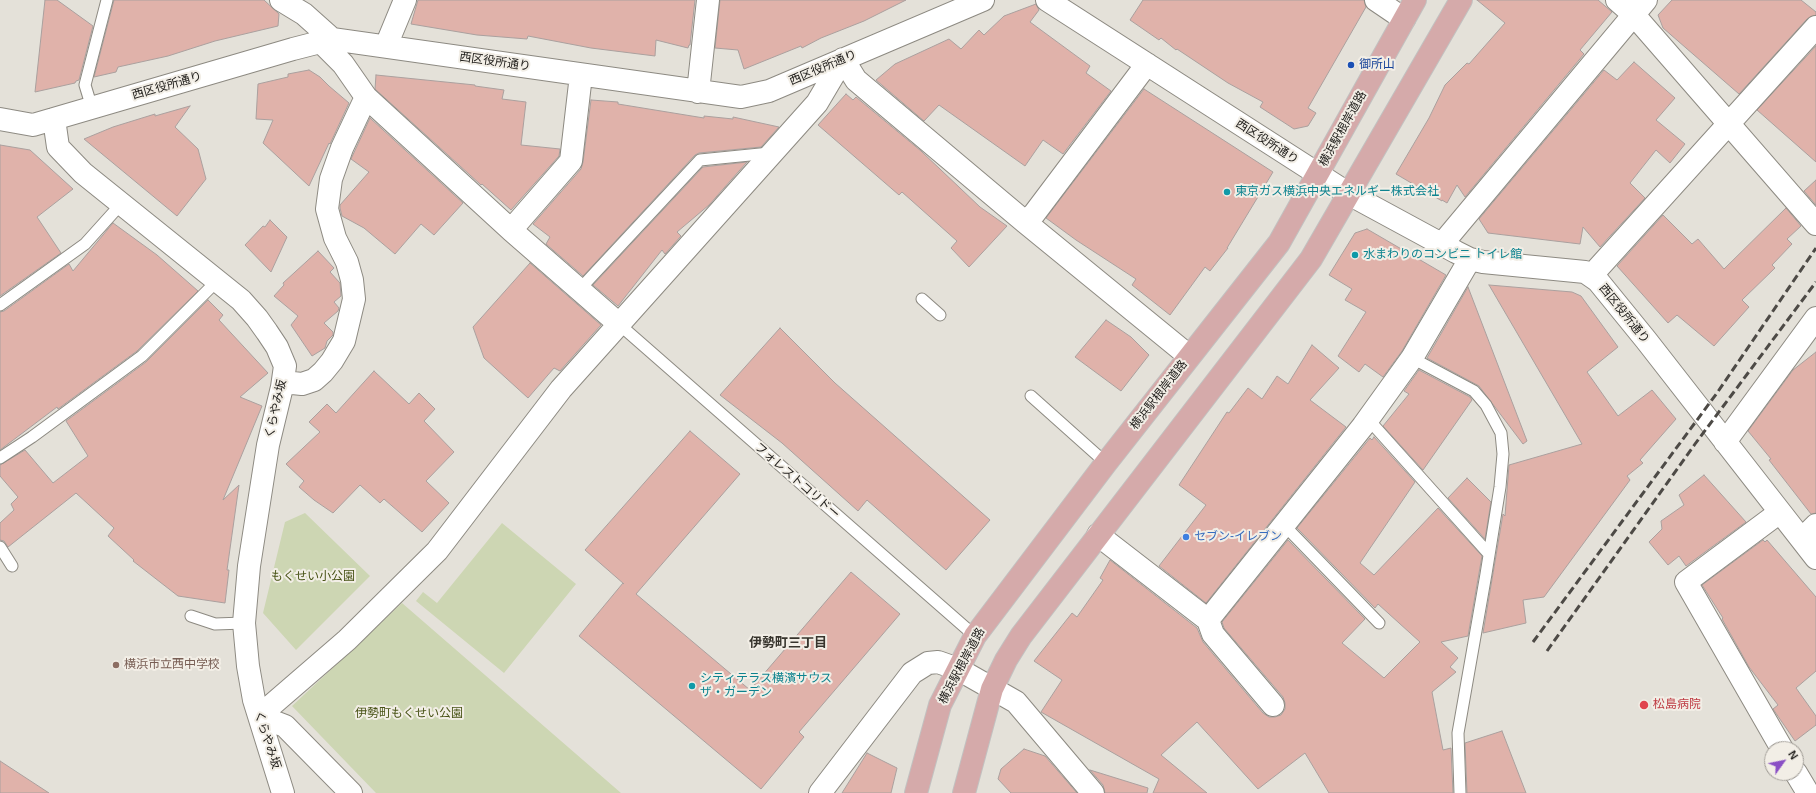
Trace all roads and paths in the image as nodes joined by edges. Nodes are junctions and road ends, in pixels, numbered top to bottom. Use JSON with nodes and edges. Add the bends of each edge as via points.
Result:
{"nodes":[{"id":1,"x":107,"y":0,"type":"edge"},
{"id":2,"x":281,"y":0,"type":"edge"},
{"id":3,"x":405,"y":0,"type":"edge"},
{"id":4,"x":708,"y":0,"type":"edge"},
{"id":5,"x":983,"y":0,"type":"edge"},
{"id":6,"x":1047,"y":0,"type":"edge"},
{"id":7,"x":1376,"y":0,"type":"edge"},
{"id":8,"x":1415,"y":0,"type":"edge"},
{"id":9,"x":1461,"y":0,"type":"edge"},
{"id":10,"x":1617,"y":0,"type":"edge"},
{"id":11,"x":1640,"y":8,"type":"edge"},
{"id":12,"x":1404,"y":19,"type":"junction"},
{"id":13,"x":1816,"y":28,"type":"edge"},
{"id":14,"x":327,"y":41,"type":"junction"},
{"id":15,"x":386,"y":46,"type":"junction"},
{"id":16,"x":843,"y":59,"type":"junction"},
{"id":17,"x":1147,"y":64,"type":"junction"},
{"id":18,"x":581,"y":75,"type":"junction"},
{"id":19,"x":698,"y":92,"type":"junction"},
{"id":20,"x":366,"y":97,"type":"junction"},
{"id":21,"x":92,"y":108,"type":"junction"},
{"id":22,"x":0,"y":119,"type":"edge"},
{"id":23,"x":54,"y":119,"type":"junction"},
{"id":24,"x":1728,"y":123,"type":"junction"},
{"id":25,"x":774,"y":153,"type":"junction"},
{"id":26,"x":1318,"y":174,"type":"junction"},
{"id":27,"x":1349,"y":194,"type":"junction"},
{"id":28,"x":121,"y":204,"type":"junction"},
{"id":29,"x":1025,"y":222,"type":"junction"},
{"id":30,"x":1816,"y":224,"type":"edge"},
{"id":31,"x":511,"y":230,"type":"junction"},
{"id":32,"x":1442,"y":244,"type":"junction"},
{"id":33,"x":1470,"y":259,"type":"junction"},
{"id":34,"x":1591,"y":276,"type":"junction"},
{"id":35,"x":218,"y":280,"type":"junction"},
{"id":36,"x":579,"y":290,"type":"junction"},
{"id":37,"x":922,"y":300,"type":"dead end"},
{"id":38,"x":0,"y":305,"type":"edge"},
{"id":39,"x":940,"y":315,"type":"dead end"},
{"id":40,"x":1816,"y":318,"type":"edge"},
{"id":41,"x":620,"y":325,"type":"junction"},
{"id":42,"x":1189,"y":356,"type":"junction"},
{"id":43,"x":1412,"y":358,"type":"junction"},
{"id":44,"x":283,"y":382,"type":"junction"},
{"id":45,"x":1030,"y":396,"type":"dead end"},
{"id":46,"x":1368,"y":419,"type":"junction"},
{"id":47,"x":1726,"y":442,"type":"junction"},
{"id":48,"x":0,"y":458,"type":"edge"},
{"id":49,"x":1106,"y":463,"type":"junction"},
{"id":50,"x":1780,"y":512,"type":"junction"},
{"id":51,"x":1284,"y":525,"type":"junction"},
{"id":52,"x":1809,"y":532,"type":"edge"},
{"id":53,"x":1098,"y":535,"type":"junction"},
{"id":54,"x":0,"y":547,"type":"edge"},
{"id":55,"x":1489,"y":554,"type":"junction"},
{"id":56,"x":1816,"y":558,"type":"edge"},
{"id":57,"x":12,"y":566,"type":"dead end"},
{"id":58,"x":191,"y":616,"type":"dead end"},
{"id":59,"x":1208,"y":620,"type":"junction"},
{"id":60,"x":244,"y":623,"type":"junction"},
{"id":61,"x":1379,"y":623,"type":"dead end"},
{"id":62,"x":975,"y":636,"type":"junction"},
{"id":63,"x":958,"y":669,"type":"junction"},
{"id":64,"x":992,"y":688,"type":"junction"},
{"id":65,"x":1273,"y":705,"type":"dead end"},
{"id":66,"x":259,"y":716,"type":"junction"},
{"id":67,"x":1777,"y":741,"type":"edge"},
{"id":68,"x":1801,"y":781,"type":"edge"},
{"id":69,"x":283,"y":793,"type":"edge"},
{"id":70,"x":351,"y":793,"type":"edge"},
{"id":71,"x":820,"y":793,"type":"edge"},
{"id":72,"x":916,"y":793,"type":"edge"},
{"id":73,"x":964,"y":793,"type":"edge"},
{"id":74,"x":1093,"y":793,"type":"edge"},
{"id":75,"x":1460,"y":793,"type":"edge"},
{"id":76,"x":1808,"y":793,"type":"edge"}],
"edges":[{"from":1,"to":21,"type":"lane","via":[[85,85]]},
{"from":2,"to":14,"type":"street","via":[[304,14]]},
{"from":3,"to":15,"type":"street"},
{"from":4,"to":19,"type":"street"},
{"from":5,"to":16,"type":"street","name":"西区役所通り"},
{"from":6,"to":17,"type":"street","name":"西区役所通り"},
{"from":7,"to":12,"type":"street"},
{"from":8,"to":12,"type":"main road","name":"横浜駅根岸道路"},
{"from":9,"to":27,"type":"main road"},
{"from":10,"to":11,"type":"street"},
{"from":11,"to":24,"type":"street"},
{"from":11,"to":32,"type":"street"},
{"from":12,"to":26,"type":"main road","name":"横浜駅根岸道路"},
{"from":13,"to":24,"type":"street"},
{"from":14,"to":15,"type":"street","name":"西区役所通り"},
{"from":14,"to":20,"type":"street"},
{"from":14,"to":21,"type":"street","name":"西区役所通り"},
{"from":15,"to":18,"type":"street","name":"西区役所通り"},
{"from":16,"to":19,"type":"street","name":"西区役所通り","via":[[768,91],[741,98]]},
{"from":16,"to":25,"type":"street","via":[[817,104]]},
{"from":16,"to":29,"type":"street","via":[[856,80]]},
{"from":17,"to":26,"type":"street","name":"西区役所通り"},
{"from":17,"to":29,"type":"street","via":[[1034,214]]},
{"from":18,"to":19,"type":"street","name":"西区役所通り"},
{"from":18,"to":31,"type":"street","via":[[571,160]]},
{"from":20,"to":31,"type":"street"},
{"from":20,"to":44,"type":"street","via":[[331,179],[328,209],[335,238],[347,262],[352,280],[354,299],[344,341],[332,361],[314,380],[302,384]]},
{"from":21,"to":23,"type":"street","name":"西区役所通り"},
{"from":22,"to":23,"type":"street","name":"西区役所通り","via":[[33,124]]},
{"from":23,"to":28,"type":"street","name":"くらやみ坂","via":[[58,147],[83,174]]},
{"from":24,"to":30,"type":"street"},
{"from":24,"to":34,"type":"street"},
{"from":25,"to":36,"type":"lane","via":[[700,160]]},
{"from":25,"to":41,"type":"street"},
{"from":26,"to":27,"type":"street","name":"西区役所通り"},
{"from":26,"to":42,"type":"main road","name":"横浜駅根岸道路","via":[[1279,243]]},
{"from":27,"to":32,"type":"street","name":"西区役所通り"},
{"from":27,"to":53,"type":"main road","via":[[1311,259]]},
{"from":28,"to":35,"type":"street","name":"くらやみ坂"},
{"from":28,"to":38,"type":"lane","via":[[85,244]]},
{"from":29,"to":42,"type":"street"},
{"from":31,"to":36,"type":"street"},
{"from":32,"to":33,"type":"street","name":"西区役所通り"},
{"from":33,"to":34,"type":"street","name":"西区役所通り","via":[[1585,272]]},
{"from":33,"to":43,"type":"street"},
{"from":34,"to":47,"type":"street","name":"西区役所通り","via":[[1608,292]]},
{"from":35,"to":44,"type":"street","name":"くらやみ坂","via":[[257,318],[277,347],[285,366]]},
{"from":35,"to":48,"type":"lane","via":[[142,356]]},
{"from":36,"to":41,"type":"street"},
{"from":37,"to":39,"type":"lane"},
{"from":40,"to":47,"type":"street"},
{"from":41,"to":62,"type":"lane","name":"フォレストコリドー"},
{"from":41,"to":66,"type":"street","via":[[561,389],[437,551],[347,640]]},
{"from":42,"to":49,"type":"main road","name":"横浜駅根岸道路"},
{"from":43,"to":46,"type":"street"},
{"from":43,"to":55,"type":"lane","via":[[1474,391],[1486,405],[1502,433],[1504,454]]},
{"from":44,"to":60,"type":"street","name":"くらやみ坂","via":[[268,445],[249,566]]},
{"from":45,"to":49,"type":"lane"},
{"from":46,"to":51,"type":"street"},
{"from":46,"to":55,"type":"lane"},
{"from":47,"to":50,"type":"street","name":"西区役所通り"},
{"from":49,"to":62,"type":"main road","name":"横浜駅根岸道路"},
{"from":50,"to":52,"type":"street","name":"西区役所通り"},
{"from":50,"to":67,"type":"street","via":[[1686,582]]},
{"from":51,"to":59,"type":"street"},
{"from":51,"to":61,"type":"lane"},
{"from":52,"to":56,"type":"street","name":"西区役所通り"},
{"from":53,"to":59,"type":"street"},
{"from":53,"to":64,"type":"main road","via":[[1021,636]]},
{"from":54,"to":57,"type":"lane"},
{"from":55,"to":75,"type":"lane","via":[[1459,727]]},
{"from":58,"to":60,"type":"lane","via":[[216,624]]},
{"from":59,"to":65,"type":"street","via":[[1220,644]]},
{"from":60,"to":66,"type":"street","name":"くらやみ坂","via":[[248,666]]},
{"from":62,"to":63,"type":"main road","name":"横浜駅根岸道路"},
{"from":63,"to":64,"type":"street"},
{"from":63,"to":71,"type":"street","via":[[938,662],[928,663],[912,673]]},
{"from":63,"to":72,"type":"main road","name":"横浜駅根岸道路","via":[[940,705]]},
{"from":64,"to":73,"type":"main road"},
{"from":64,"to":74,"type":"street","via":[[1016,702]]},
{"from":66,"to":69,"type":"street","name":"くらやみ坂"},
{"from":66,"to":70,"type":"street","via":[[285,726]]},
{"from":68,"to":76,"type":"street"}]}
